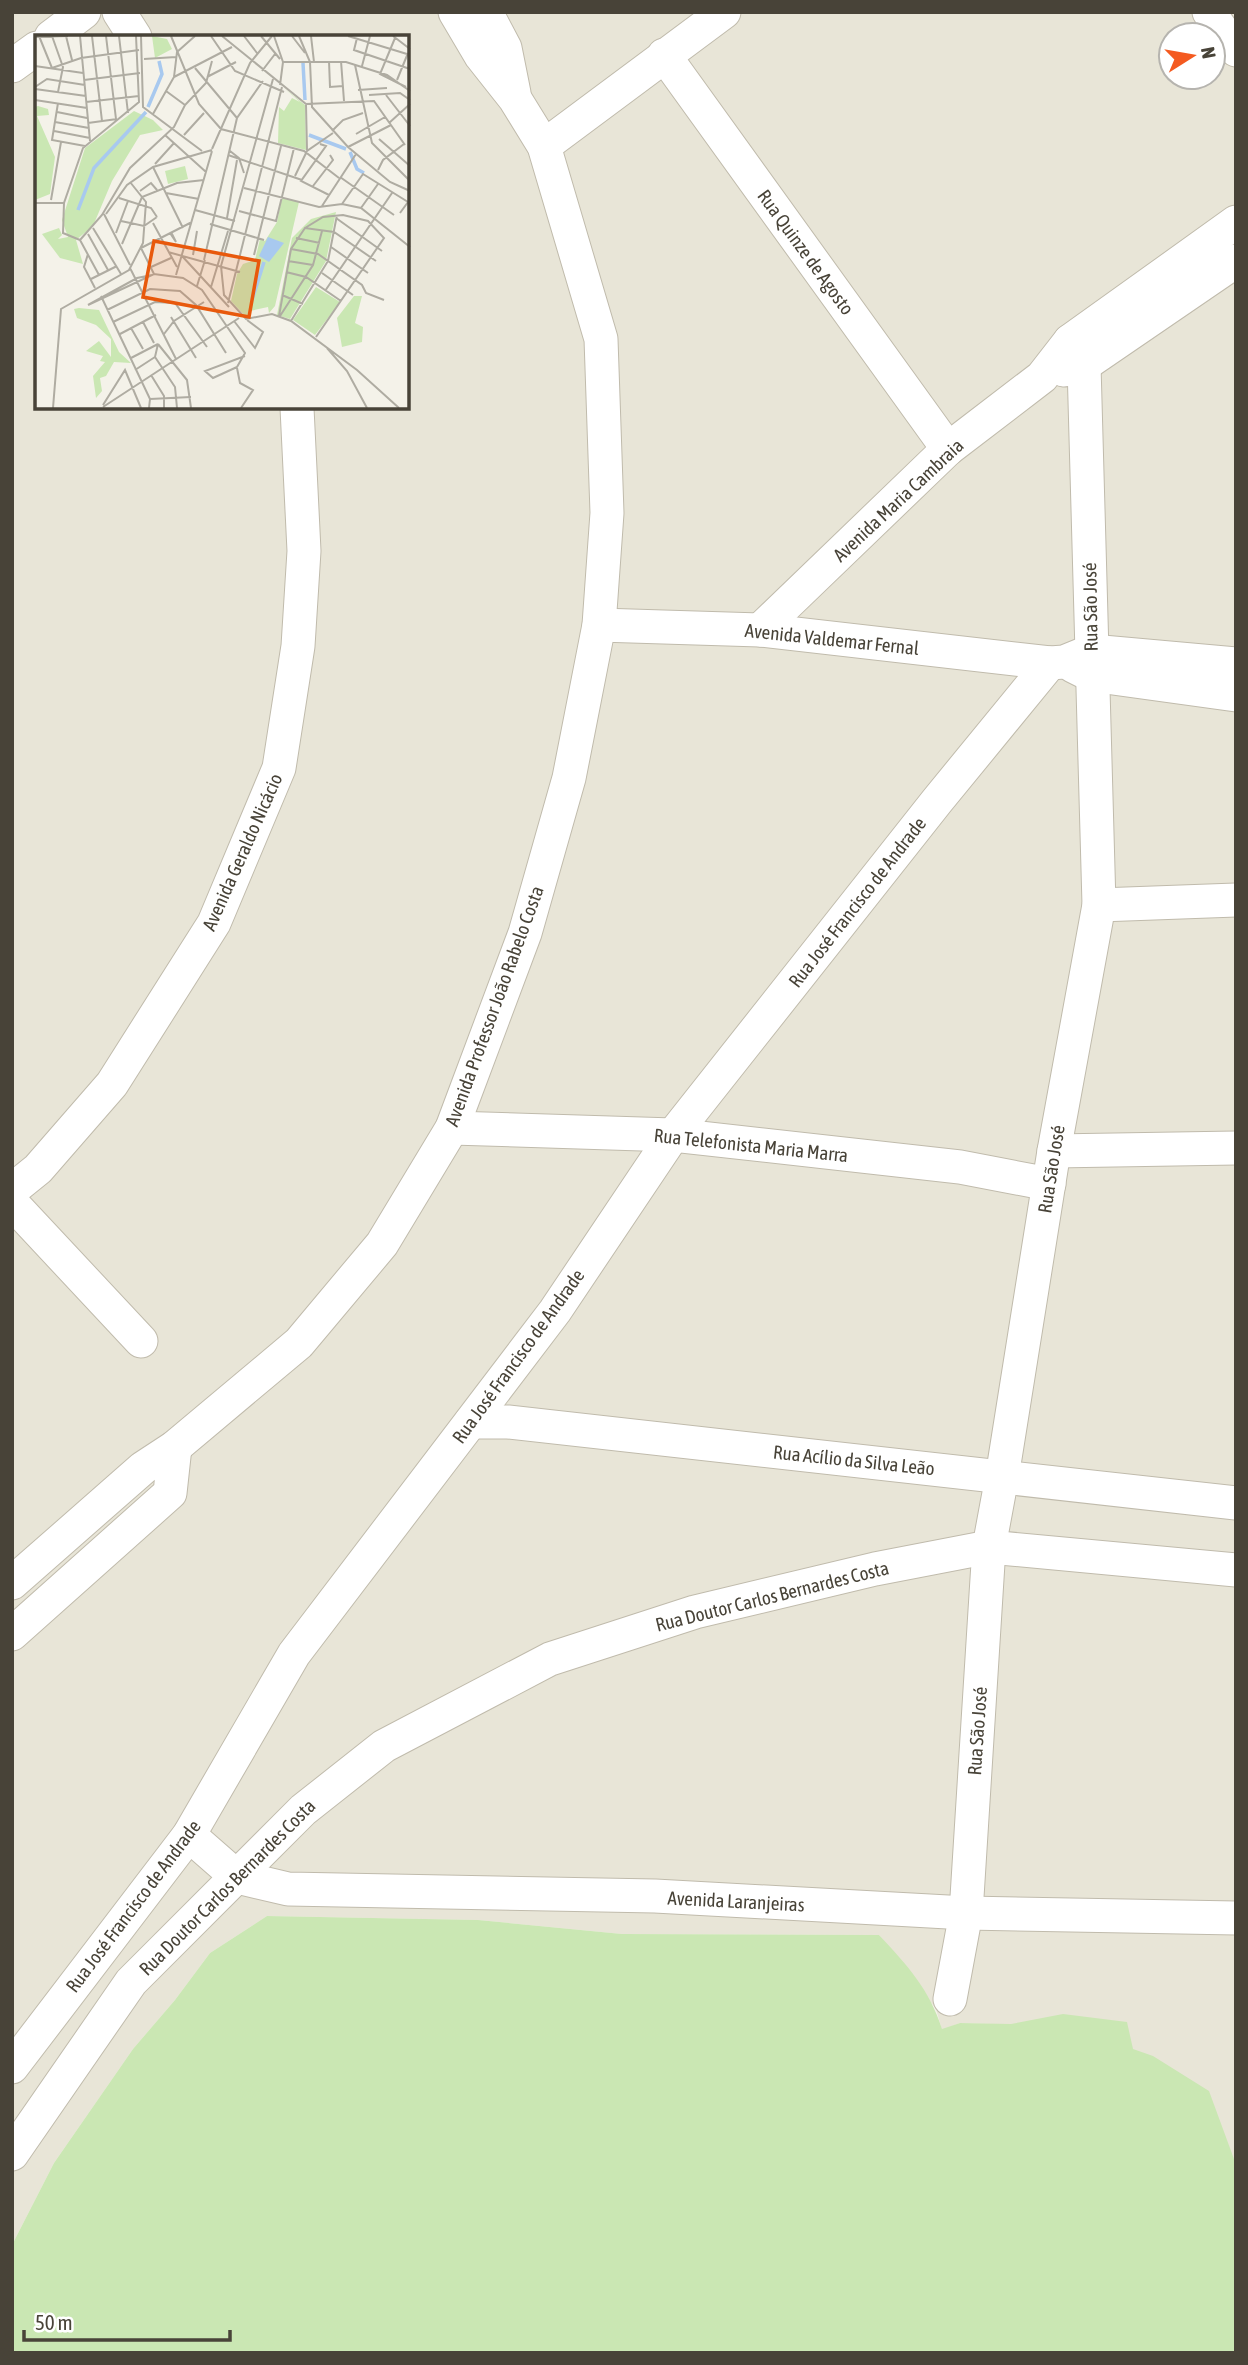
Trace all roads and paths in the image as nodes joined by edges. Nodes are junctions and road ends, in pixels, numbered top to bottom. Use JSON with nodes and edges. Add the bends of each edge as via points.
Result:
{"nodes":[{"id":1,"x":84,"y":12,"type":"edge"},
{"id":2,"x":119,"y":12,"type":"edge"},
{"id":3,"x":454,"y":12,"type":"edge"},
{"id":4,"x":486,"y":12,"type":"edge"},
{"id":5,"x":724,"y":12,"type":"edge"},
{"id":6,"x":1209,"y":12,"type":"edge"},
{"id":7,"x":54,"y":35,"type":"edge"},
{"id":8,"x":134,"y":35,"type":"edge"},
{"id":9,"x":35,"y":49,"type":"edge"},
{"id":10,"x":1236,"y":50,"type":"edge"},
{"id":11,"x":664,"y":55,"type":"junction"},
{"id":12,"x":12,"y":66,"type":"edge"},
{"id":13,"x":515,"y":99,"type":"junction"},
{"id":14,"x":544,"y":146,"type":"junction"},
{"id":15,"x":1236,"y":222,"type":"edge"},
{"id":16,"x":1236,"y":261,"type":"edge"},
{"id":17,"x":1077,"y":353,"type":"junction"},
{"id":18,"x":297,"y":410,"type":"edge"},
{"id":19,"x":948,"y":449,"type":"junction"},
{"id":20,"x":599,"y":625,"type":"junction"},
{"id":21,"x":760,"y":630,"type":"junction"},
{"id":22,"x":1074,"y":663,"type":"junction"},
{"id":23,"x":1236,"y":664,"type":"edge"},
{"id":24,"x":1236,"y":695,"type":"edge"},
{"id":25,"x":1236,"y":900,"type":"edge"},
{"id":26,"x":1099,"y":905,"type":"junction"},
{"id":27,"x":452,"y":1128,"type":"junction"},
{"id":28,"x":673,"y":1135,"type":"junction"},
{"id":29,"x":1236,"y":1148,"type":"edge"},
{"id":30,"x":1054,"y":1151,"type":"junction"},
{"id":31,"x":1049,"y":1184,"type":"junction"},
{"id":32,"x":12,"y":1190,"type":"edge"},
{"id":33,"x":12,"y":1203,"type":"edge"},
{"id":34,"x":141,"y":1341,"type":"dead end"},
{"id":35,"x":471,"y":1422,"type":"junction"},
{"id":36,"x":175,"y":1447,"type":"junction"},
{"id":37,"x":1002,"y":1477,"type":"junction"},
{"id":38,"x":1236,"y":1503,"type":"edge"},
{"id":39,"x":989,"y":1547,"type":"junction"},
{"id":40,"x":1236,"y":1570,"type":"edge"},
{"id":41,"x":22,"y":1574,"type":"edge"},
{"id":42,"x":57,"y":1593,"type":"junction"},
{"id":43,"x":12,"y":1634,"type":"edge"},
{"id":44,"x":189,"y":1836,"type":"junction"},
{"id":45,"x":237,"y":1877,"type":"junction"},
{"id":46,"x":966,"y":1913,"type":"junction"},
{"id":47,"x":1236,"y":1918,"type":"edge"},
{"id":48,"x":950,"y":1999,"type":"dead end"},
{"id":49,"x":12,"y":2067,"type":"edge"},
{"id":50,"x":12,"y":2154,"type":"edge"}],
"edges":[{"from":1,"to":7,"type":"street"},
{"from":2,"to":8,"type":"street"},
{"from":3,"to":13,"type":"street","name":"Avenida Professor João Rabelo Costa"},
{"from":4,"to":13,"type":"street","name":"Avenida Professor João Rabelo Costa","via":[[505,48]]},
{"from":5,"to":11,"type":"street"},
{"from":6,"to":10,"type":"street"},
{"from":9,"to":12,"type":"street"},
{"from":11,"to":14,"type":"street"},
{"from":11,"to":19,"type":"street","name":"Rua Quinze de Agosto"},
{"from":13,"to":14,"type":"street","name":"Avenida Professor João Rabelo Costa"},
{"from":14,"to":20,"type":"street","name":"Avenida Professor João Rabelo Costa","via":[[601,339],[607,513]]},
{"from":15,"to":17,"type":"street","name":"Avenida Maria Cambraia"},
{"from":16,"to":17,"type":"street","name":"Avenida Maria Cambraia"},
{"from":17,"to":19,"type":"street","name":"Avenida Maria Cambraia"},
{"from":17,"to":22,"type":"street","name":"Rua São José"},
{"from":18,"to":32,"type":"street","name":"Avenida Geraldo Nicácio","via":[[304,551],[298,646],[279,768],[214,923],[112,1084],[38,1169]]},
{"from":19,"to":21,"type":"street","name":"Avenida Maria Cambraia"},
{"from":20,"to":21,"type":"street","name":"Avenida Valdemar Fernal"},
{"from":20,"to":27,"type":"street","name":"Avenida Professor João Rabelo Costa","via":[[569,778],[524,933]]},
{"from":21,"to":22,"type":"street","name":"Avenida Valdemar Fernal"},
{"from":22,"to":23,"type":"street","name":"Avenida Valdemar Fernal"},
{"from":22,"to":24,"type":"street","name":"Avenida Valdemar Fernal"},
{"from":22,"to":26,"type":"street","name":"Rua São José"},
{"from":22,"to":28,"type":"street","name":"Rua José Francisco de Andrade","via":[[937,801]]},
{"from":25,"to":26,"type":"street"},
{"from":26,"to":30,"type":"street","name":"Rua São José"},
{"from":27,"to":28,"type":"street","name":"Rua Telefonista Maria Marra"},
{"from":27,"to":36,"type":"street","name":"Avenida Professor João Rabelo Costa","via":[[382,1244],[299,1343]]},
{"from":28,"to":31,"type":"street","name":"Rua Telefonista Maria Marra","via":[[960,1167]]},
{"from":28,"to":35,"type":"street","name":"Rua José Francisco de Andrade","via":[[555,1311]]},
{"from":29,"to":30,"type":"street"},
{"from":30,"to":31,"type":"street","name":"Rua São José"},
{"from":31,"to":37,"type":"street","name":"Rua São José"},
{"from":33,"to":34,"type":"street"},
{"from":35,"to":37,"type":"street","name":"Rua Acílio da Silva Leão","via":[[508,1422]]},
{"from":35,"to":44,"type":"street","name":"Rua José Francisco de Andrade","via":[[294,1654]]},
{"from":36,"to":41,"type":"street","name":"Avenida Professor João Rabelo Costa","via":[[143,1468]]},
{"from":36,"to":42,"type":"street","via":[[170,1493]]},
{"from":37,"to":38,"type":"street","name":"Rua Acílio da Silva Leão"},
{"from":37,"to":39,"type":"street","name":"Rua São José"},
{"from":39,"to":40,"type":"street","name":"Rua Doutor Carlos Bernardes Costa"},
{"from":39,"to":45,"type":"street","name":"Rua Doutor Carlos Bernardes Costa","via":[[695,1612],[550,1659],[384,1746],[303,1810]]},
{"from":39,"to":46,"type":"street","name":"Rua São José"},
{"from":41,"to":42,"type":"street"},
{"from":42,"to":43,"type":"street"},
{"from":44,"to":45,"type":"street"},
{"from":44,"to":49,"type":"street","name":"Rua José Francisco de Andrade"},
{"from":45,"to":46,"type":"street","name":"Avenida Laranjeiras","via":[[288,1889],[654,1896]]},
{"from":45,"to":50,"type":"street","name":"Rua Doutor Carlos Bernardes Costa","via":[[131,1982]]},
{"from":46,"to":47,"type":"street","name":"Avenida Laranjeiras"},
{"from":46,"to":48,"type":"street","name":"Rua São José"}]}
